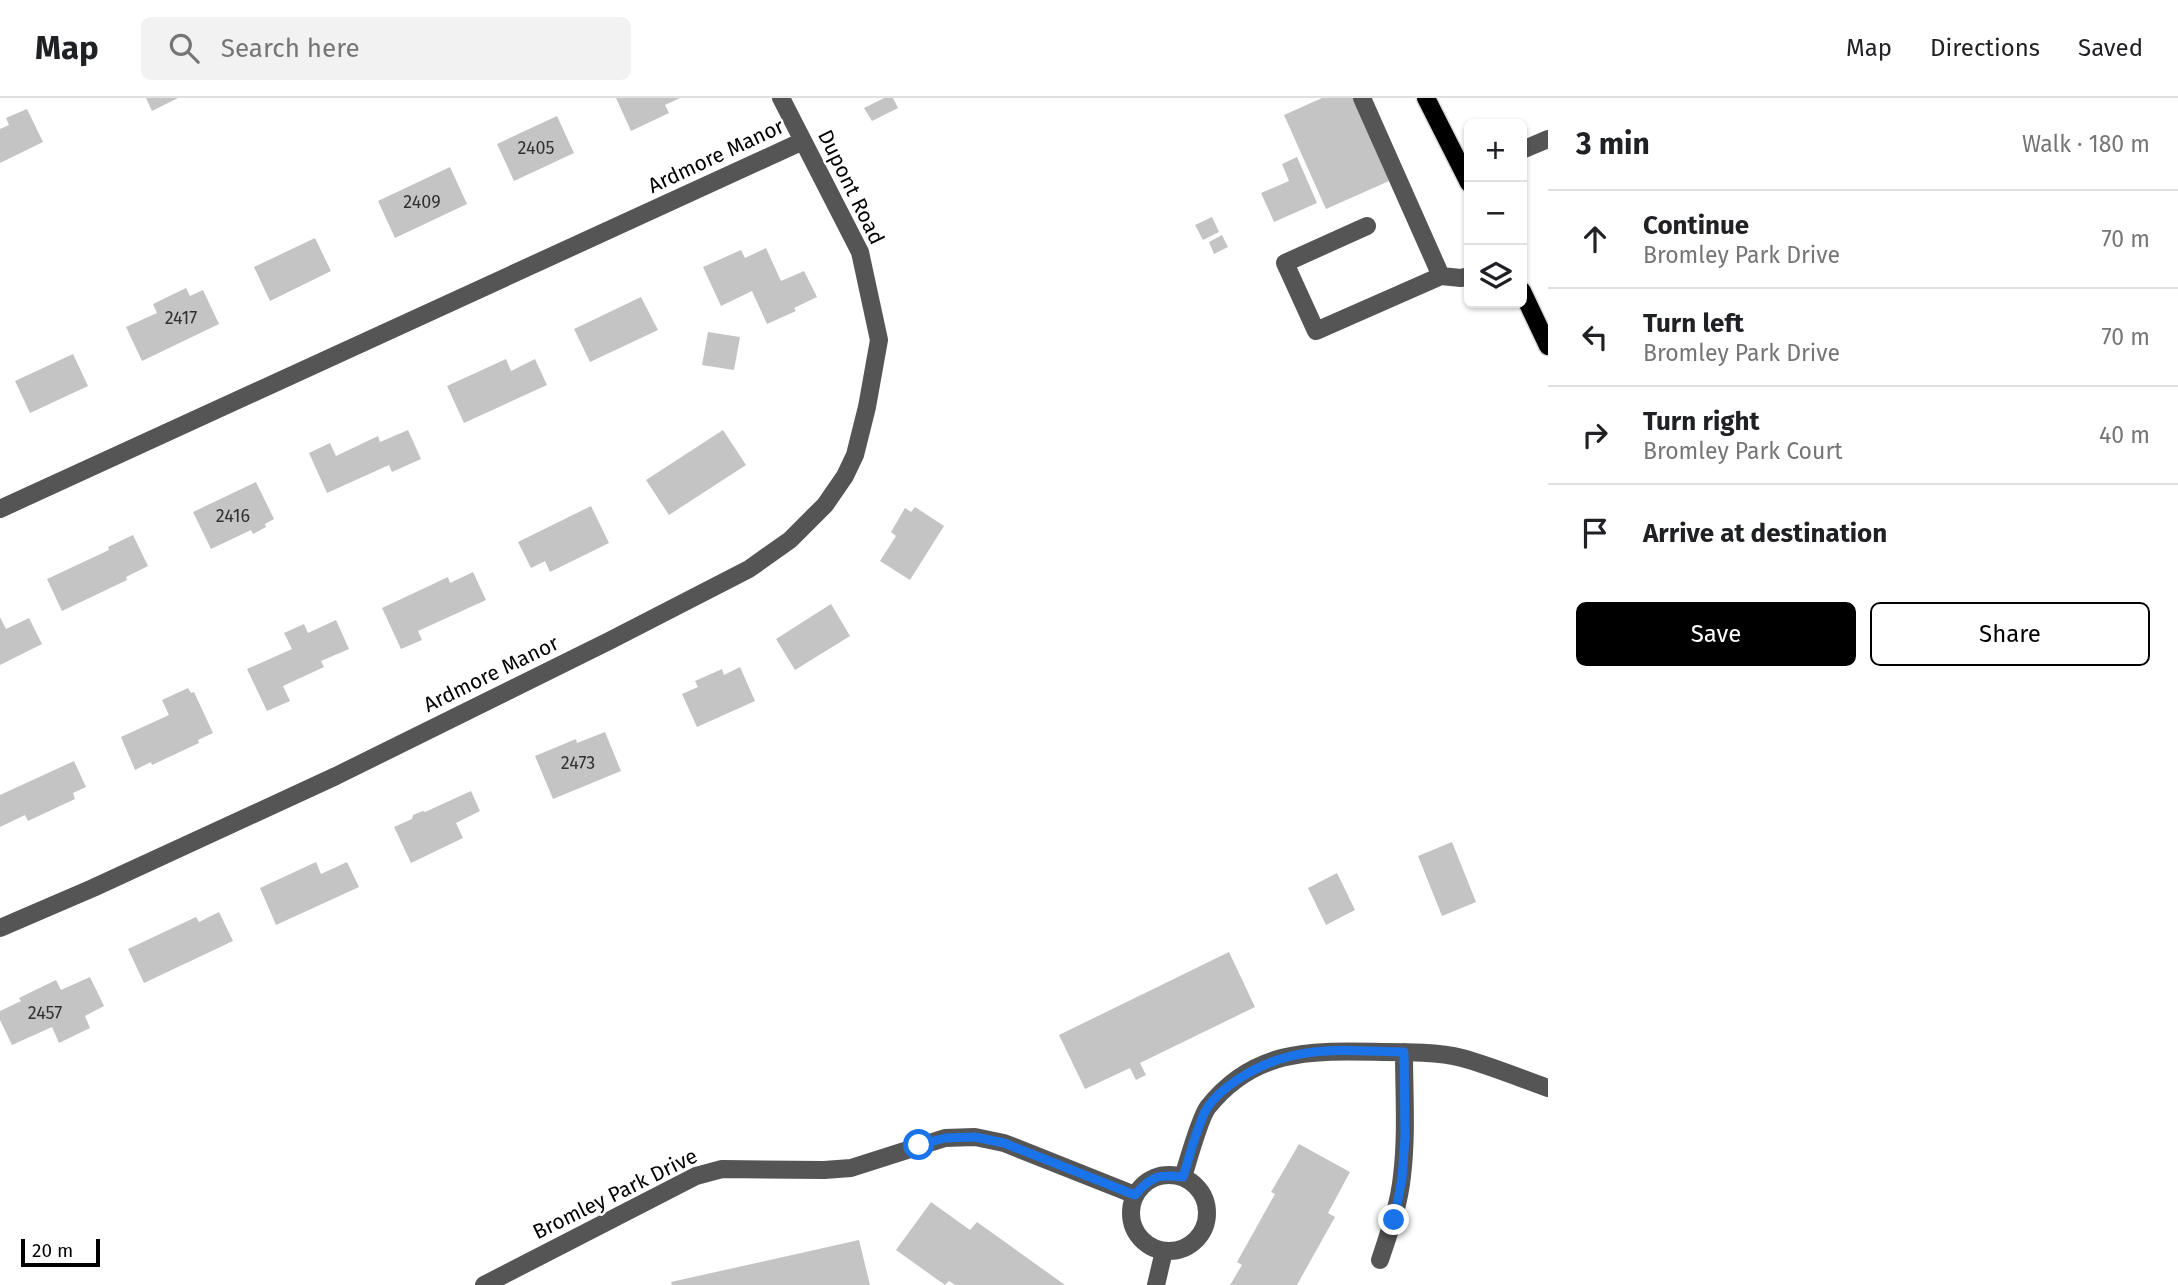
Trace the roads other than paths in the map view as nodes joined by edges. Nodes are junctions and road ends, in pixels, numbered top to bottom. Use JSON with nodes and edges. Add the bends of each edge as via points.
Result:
{"nodes":[{"id":1,"x":781,"y":98,"type":"edge"},
{"id":2,"x":1362,"y":98,"type":"edge"},
{"id":3,"x":1426,"y":98,"type":"edge"},
{"id":4,"x":1548,"y":139,"type":"edge"},
{"id":5,"x":803,"y":141,"type":"junction"},
{"id":6,"x":1527,"y":148,"type":"edge"},
{"id":7,"x":1464,"y":169,"type":"edge"},
{"id":8,"x":1367,"y":226,"type":"dead end"},
{"id":9,"x":1441,"y":276,"type":"junction"},
{"id":10,"x":1464,"y":277,"type":"edge"},
{"id":11,"x":1527,"y":302,"type":"edge"},
{"id":12,"x":879,"y":340,"type":"joint"},
{"id":13,"x":1548,"y":346,"type":"edge"},
{"id":14,"x":0,"y":509,"type":"edge"},
{"id":15,"x":0,"y":928,"type":"edge"},
{"id":16,"x":1404,"y":1052,"type":"junction"},
{"id":17,"x":1548,"y":1088,"type":"edge"},
{"id":18,"x":1183,"y":1177,"type":"junction"},
{"id":19,"x":1135,"y":1195,"type":"junction"},
{"id":20,"x":1164,"y":1251,"type":"junction"},
{"id":21,"x":1380,"y":1260,"type":"dead end"},
{"id":22,"x":484,"y":1285,"type":"edge"},
{"id":23,"x":1156,"y":1285,"type":"edge"}],
"edges":[{"from":1,"to":5,"type":"street","name":"Dupont Road"},
{"from":2,"to":9,"type":"street"},
{"from":3,"to":7,"type":"main road"},
{"from":4,"to":6,"type":"street"},
{"from":5,"to":12,"type":"street","name":"Dupont Road","via":[[860,252]]},
{"from":5,"to":14,"type":"street","name":"Ardmore Manor"},
{"from":8,"to":9,"type":"street","via":[[1285,263],[1317,331]]},
{"from":9,"to":10,"type":"street"},
{"from":11,"to":13,"type":"main road"},
{"from":12,"to":15,"type":"street","name":"Ardmore Manor","via":[[855,455],[845,476],[825,505],[790,540],[749,569],[336,776]]},
{"from":16,"to":17,"type":"street","via":[[1460,1058]]},
{"from":16,"to":18,"type":"street","via":[[1316,1051],[1255,1068],[1228,1086],[1206,1109]]},
{"from":16,"to":21,"type":"street","via":[[1402,1178]]},
{"from":18,"to":19,"type":"street","via":[[1164,1175],[1147,1181]]},
{"from":18,"to":20,"type":"street","via":[[1198,1187],[1206,1204],[1206,1222],[1198,1238],[1182,1248]]},
{"from":19,"to":20,"type":"street","via":[[1130,1213],[1135,1230],[1147,1244]]},
{"from":19,"to":22,"type":"street","name":"Bromley Park Drive","via":[[1004,1143],[975,1137],[945,1138],[851,1168],[722,1169],[696,1176]]},
{"from":20,"to":23,"type":"street"}]}
